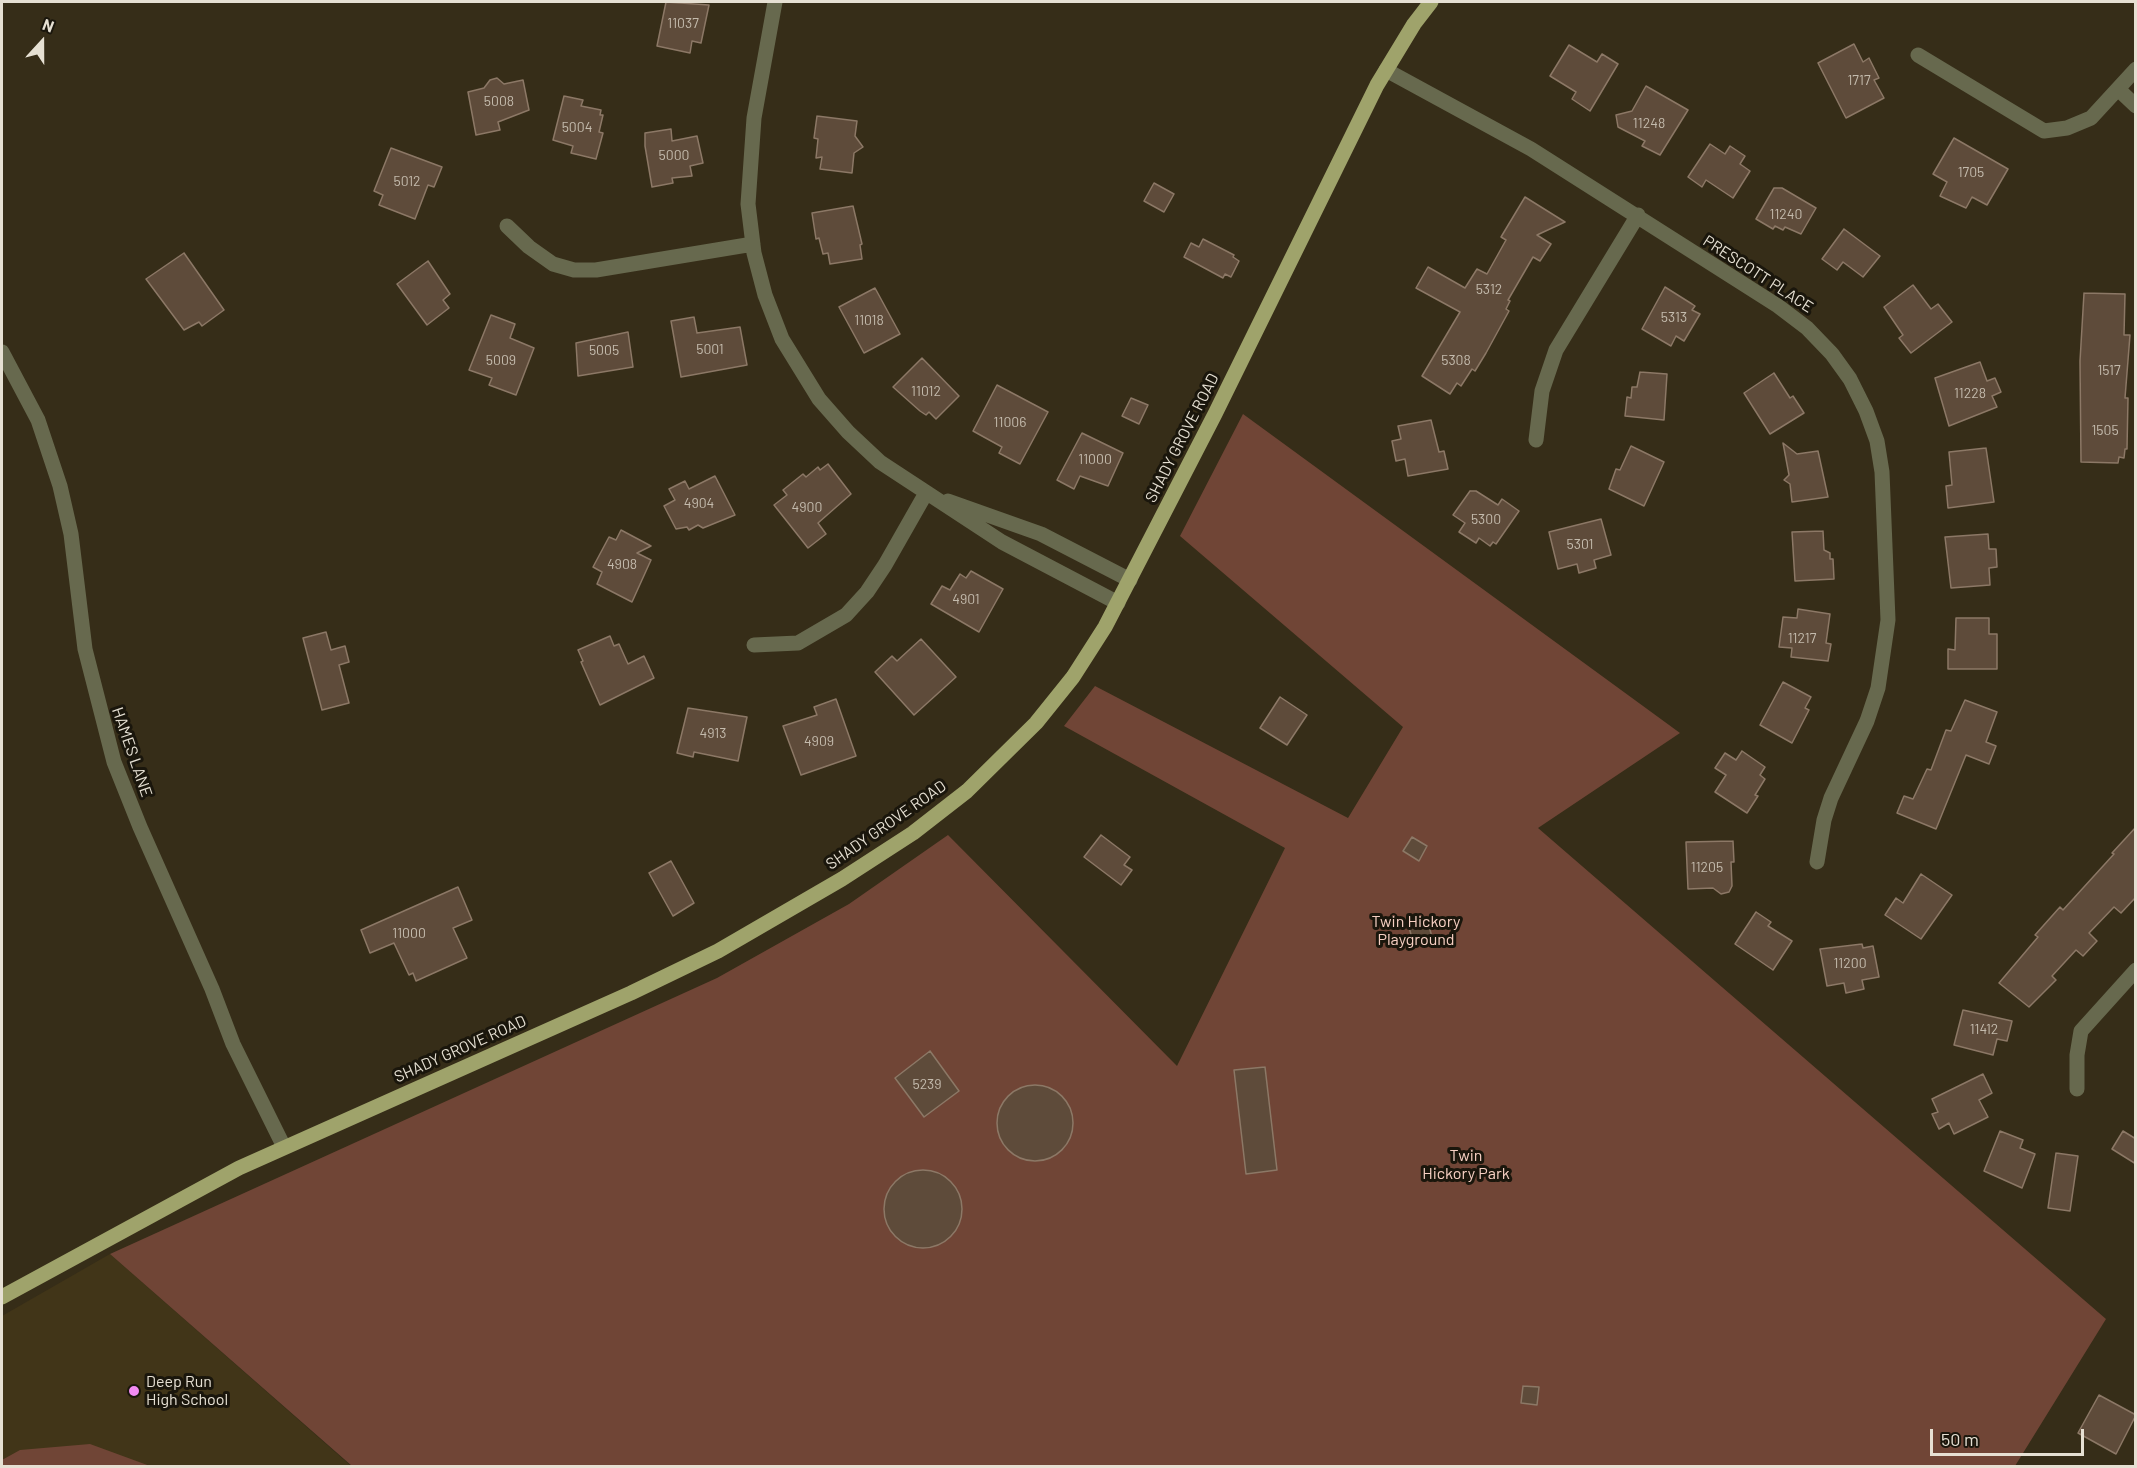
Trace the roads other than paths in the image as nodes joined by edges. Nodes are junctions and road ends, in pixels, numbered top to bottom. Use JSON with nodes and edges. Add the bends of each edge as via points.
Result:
{"nodes":[{"id":1,"x":775,"y":2,"type":"edge"},
{"id":2,"x":1431,"y":2,"type":"edge"},
{"id":3,"x":1918,"y":55,"type":"dead end"},
{"id":4,"x":2136,"y":69,"type":"edge"},
{"id":5,"x":1386,"y":70,"type":"junction"},
{"id":6,"x":2118,"y":89,"type":"junction"},
{"id":7,"x":2136,"y":106,"type":"edge"},
{"id":8,"x":1638,"y":215,"type":"junction"},
{"id":9,"x":507,"y":226,"type":"dead end"},
{"id":10,"x":753,"y":244,"type":"junction"},
{"id":11,"x":2,"y":352,"type":"edge"},
{"id":12,"x":1536,"y":440,"type":"dead end"},
{"id":13,"x":926,"y":492,"type":"junction"},
{"id":14,"x":1130,"y":580,"type":"junction"},
{"id":15,"x":1118,"y":603,"type":"junction"},
{"id":16,"x":754,"y":645,"type":"dead end"},
{"id":17,"x":1817,"y":862,"type":"dead end"},
{"id":18,"x":2136,"y":970,"type":"edge"},
{"id":19,"x":2078,"y":1089,"type":"dead end"},
{"id":20,"x":284,"y":1148,"type":"junction"},
{"id":21,"x":2,"y":1297,"type":"edge"}],
"edges":[{"from":1,"to":10,"type":"street","via":[[750,154],[748,204]]},
{"from":2,"to":5,"type":"main road","name":"SHADY GROVE ROAD"},
{"from":3,"to":6,"type":"street","via":[[2044,131],[2067,128],[2091,118]]},
{"from":4,"to":6,"type":"street"},
{"from":5,"to":8,"type":"street","name":"PRESCOTT PLACE","via":[[1531,149]]},
{"from":5,"to":14,"type":"main road","name":"SHADY GROVE ROAD"},
{"from":6,"to":7,"type":"street"},
{"from":8,"to":12,"type":"street","via":[[1556,350],[1542,391]]},
{"from":8,"to":17,"type":"street","name":"PRESCOTT PLACE","via":[[1807,328],[1850,379],[1876,441],[1882,472],[1886,650],[1867,721],[1831,798]]},
{"from":9,"to":10,"type":"street","via":[[553,264],[574,270],[596,270]]},
{"from":10,"to":13,"type":"street","via":[[765,295],[782,339],[819,399],[880,462]]},
{"from":11,"to":20,"type":"street","name":"HAMES LANE","via":[[38,420],[60,486],[71,534],[85,649],[114,762],[233,1044]]},
{"from":13,"to":14,"type":"street","via":[[1041,534]]},
{"from":13,"to":15,"type":"street","via":[[1002,542]]},
{"from":13,"to":16,"type":"street","via":[[879,574],[846,615],[798,643]]},
{"from":14,"to":15,"type":"main road","name":"SHADY GROVE ROAD"},
{"from":15,"to":20,"type":"main road","name":"SHADY GROVE ROAD","via":[[1073,677],[1036,723],[967,791],[913,833],[718,951]]},
{"from":18,"to":19,"type":"street","via":[[2081,1030]]},
{"from":20,"to":21,"type":"main road","name":"SHADY GROVE ROAD","via":[[239,1168]]}]}
